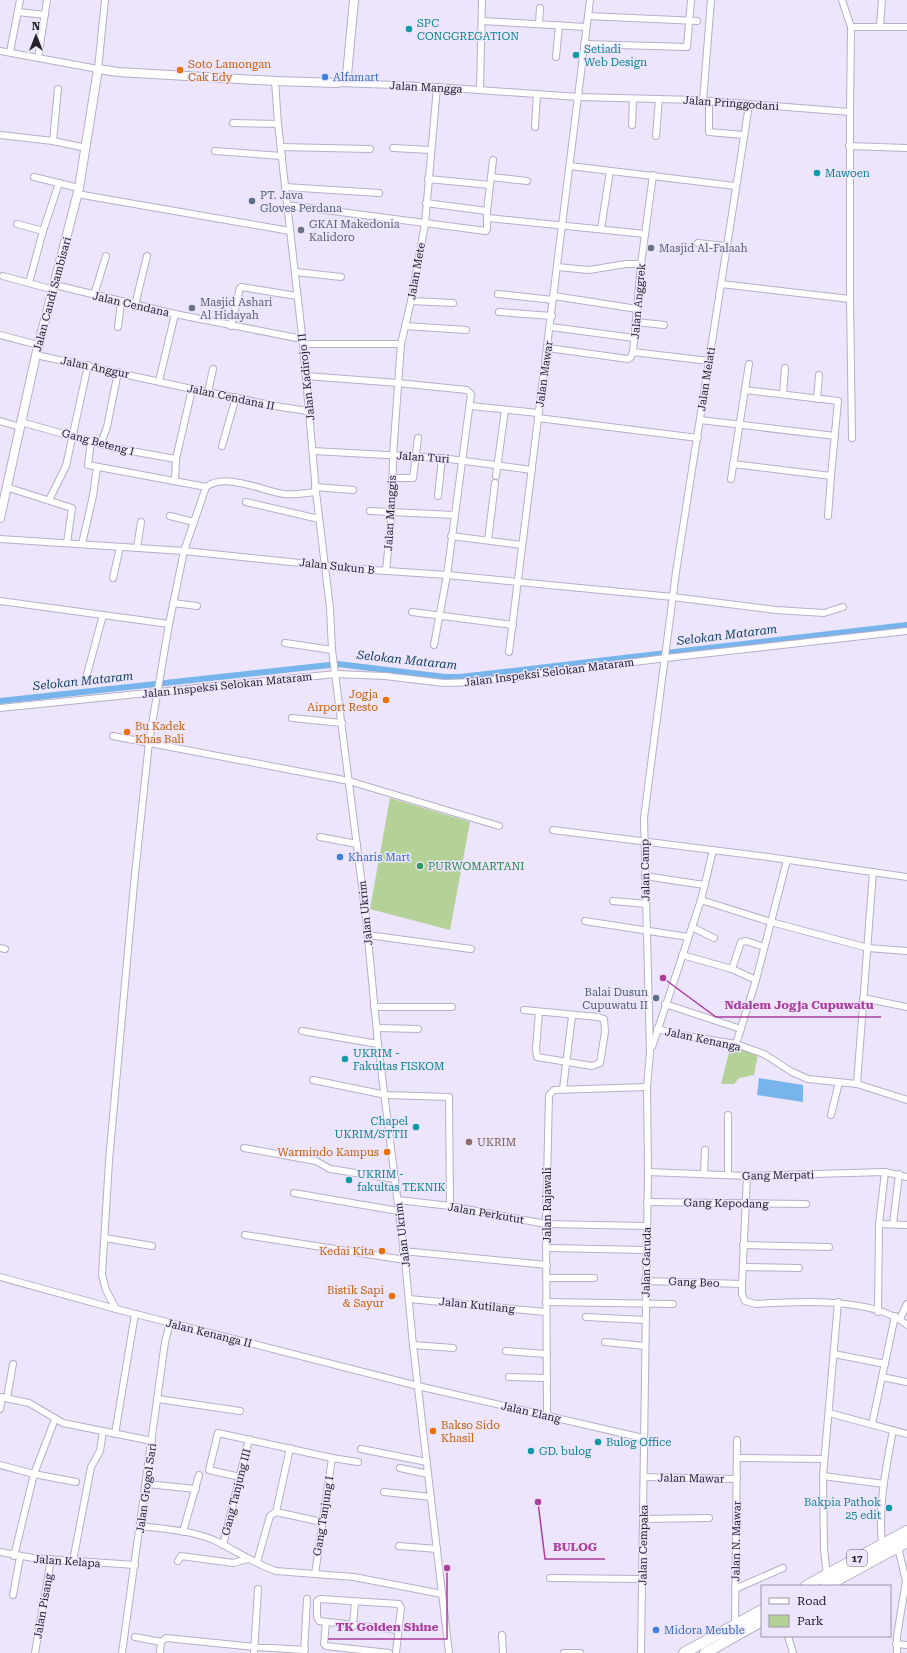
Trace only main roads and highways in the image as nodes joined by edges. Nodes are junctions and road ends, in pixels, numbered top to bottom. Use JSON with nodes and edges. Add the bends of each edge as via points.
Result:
{"nodes":[{"id":1,"x":907,"y":1531,"type":"edge"},
{"id":2,"x":907,"y":1542,"type":"edge"},
{"id":3,"x":828,"y":1581,"type":"edge"},
{"id":4,"x":810,"y":1585,"type":"edge"},
{"id":5,"x":761,"y":1611,"type":"edge"},
{"id":6,"x":761,"y":1622,"type":"edge"},
{"id":7,"x":684,"y":1653,"type":"edge"},
{"id":8,"x":705,"y":1653,"type":"edge"}],
"edges":[{"from":1,"to":3,"type":"highway","number":"17","via":[[882,1544]]},
{"from":2,"to":3,"type":"highway","number":"17"},
{"from":3,"to":4,"type":"highway","number":"17"},
{"from":5,"to":7,"type":"highway"},
{"from":6,"to":8,"type":"highway"}]}
